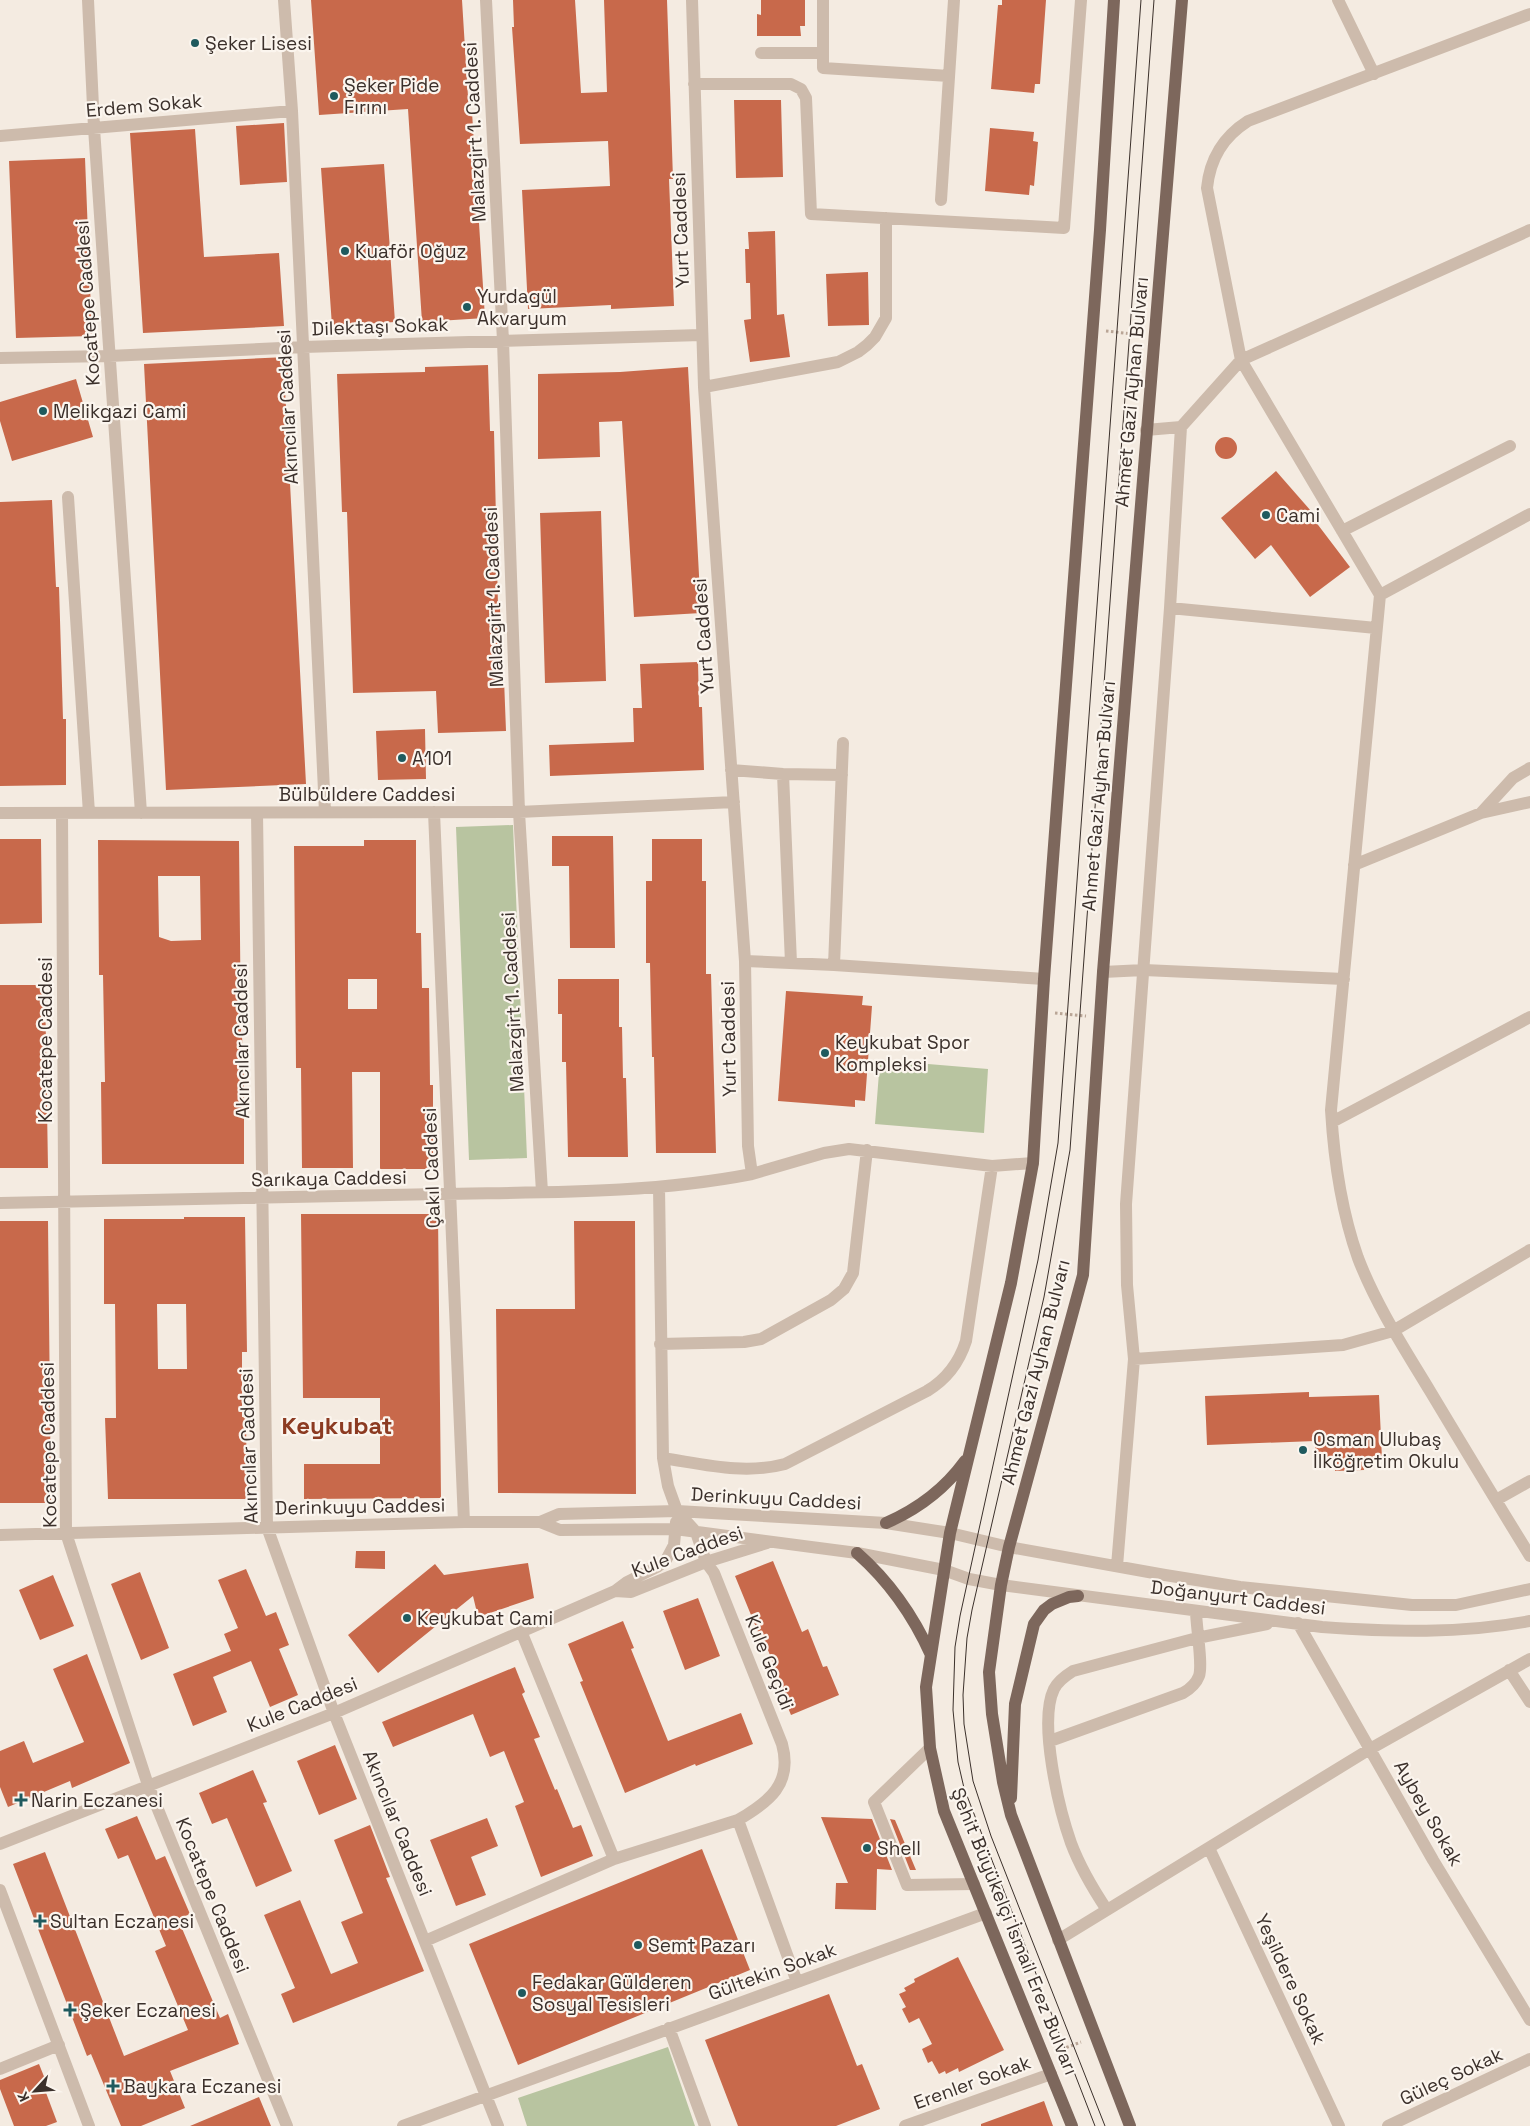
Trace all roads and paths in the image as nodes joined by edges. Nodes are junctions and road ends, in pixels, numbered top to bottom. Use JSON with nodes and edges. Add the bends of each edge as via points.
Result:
{"nodes":[{"id":1,"x":88,"y":0,"type":"edge"},
{"id":2,"x":284,"y":0,"type":"edge"},
{"id":3,"x":486,"y":0,"type":"edge"},
{"id":4,"x":692,"y":0,"type":"edge"},
{"id":5,"x":823,"y":0,"type":"edge"},
{"id":6,"x":954,"y":0,"type":"edge"},
{"id":7,"x":1081,"y":0,"type":"edge"},
{"id":8,"x":1114,"y":0,"type":"edge"},
{"id":9,"x":1182,"y":0,"type":"edge"},
{"id":10,"x":1338,"y":0,"type":"edge"},
{"id":11,"x":1530,"y":14,"type":"edge"},
{"id":12,"x":761,"y":53,"type":"dead end"},
{"id":13,"x":823,"y":53,"type":"junction"},
{"id":14,"x":1374,"y":74,"type":"junction"},
{"id":15,"x":949,"y":76,"type":"junction"},
{"id":16,"x":694,"y":84,"type":"junction"},
{"id":17,"x":292,"y":111,"type":"junction"},
{"id":18,"x":94,"y":128,"type":"junction"},
{"id":19,"x":0,"y":136,"type":"edge"},
{"id":20,"x":941,"y":200,"type":"dead end"},
{"id":21,"x":886,"y":218,"type":"junction"},
{"id":22,"x":1530,"y":230,"type":"edge"},
{"id":23,"x":1093,"y":329,"type":"junction"},
{"id":24,"x":701,"y":334,"type":"junction"},
{"id":25,"x":1154,"y":337,"type":"junction"},
{"id":26,"x":503,"y":341,"type":"junction"},
{"id":27,"x":303,"y":347,"type":"junction"},
{"id":28,"x":109,"y":356,"type":"junction"},
{"id":29,"x":0,"y":358,"type":"edge"},
{"id":30,"x":1241,"y":360,"type":"junction"},
{"id":31,"x":704,"y":387,"type":"junction"},
{"id":32,"x":1181,"y":427,"type":"junction"},
{"id":33,"x":1146,"y":430,"type":"junction"},
{"id":34,"x":1510,"y":446,"type":"dead end"},
{"id":35,"x":68,"y":497,"type":"dead end"},
{"id":36,"x":1530,"y":514,"type":"edge"},
{"id":37,"x":1342,"y":531,"type":"junction"},
{"id":38,"x":1380,"y":595,"type":"junction"},
{"id":39,"x":1170,"y":608,"type":"junction"},
{"id":40,"x":1376,"y":628,"type":"junction"},
{"id":41,"x":844,"y":743,"type":"dead end"},
{"id":42,"x":1530,"y":768,"type":"edge"},
{"id":43,"x":731,"y":770,"type":"junction"},
{"id":44,"x":783,"y":774,"type":"junction"},
{"id":45,"x":842,"y":776,"type":"junction"},
{"id":46,"x":734,"y":802,"type":"junction"},
{"id":47,"x":1530,"y":802,"type":"edge"},
{"id":48,"x":325,"y":812,"type":"junction"},
{"id":49,"x":434,"y":812,"type":"junction"},
{"id":50,"x":519,"y":812,"type":"junction"},
{"id":51,"x":0,"y":813,"type":"edge"},
{"id":52,"x":62,"y":813,"type":"junction"},
{"id":53,"x":89,"y":813,"type":"junction"},
{"id":54,"x":141,"y":813,"type":"junction"},
{"id":55,"x":257,"y":813,"type":"junction"},
{"id":56,"x":1481,"y":813,"type":"junction"},
{"id":57,"x":1354,"y":865,"type":"junction"},
{"id":58,"x":745,"y":961,"type":"junction"},
{"id":59,"x":791,"y":963,"type":"junction"},
{"id":60,"x":834,"y":964,"type":"junction"},
{"id":61,"x":1144,"y":970,"type":"junction"},
{"id":62,"x":1103,"y":972,"type":"junction"},
{"id":63,"x":1044,"y":979,"type":"junction"},
{"id":64,"x":1344,"y":979,"type":"junction"},
{"id":65,"x":1042,"y":1012,"type":"junction"},
{"id":66,"x":1530,"y":1017,"type":"edge"},
{"id":67,"x":1100,"y":1018,"type":"junction"},
{"id":68,"x":1332,"y":1122,"type":"junction"},
{"id":69,"x":866,"y":1150,"type":"junction"},
{"id":70,"x":1033,"y":1163,"type":"junction"},
{"id":71,"x":992,"y":1166,"type":"junction"},
{"id":72,"x":752,"y":1174,"type":"junction"},
{"id":73,"x":659,"y":1187,"type":"junction"},
{"id":74,"x":542,"y":1192,"type":"junction"},
{"id":75,"x":450,"y":1194,"type":"junction"},
{"id":76,"x":262,"y":1198,"type":"junction"},
{"id":77,"x":64,"y":1202,"type":"junction"},
{"id":78,"x":0,"y":1204,"type":"edge"},
{"id":79,"x":1530,"y":1250,"type":"edge"},
{"id":80,"x":1393,"y":1331,"type":"junction"},
{"id":81,"x":660,"y":1344,"type":"junction"},
{"id":82,"x":1134,"y":1359,"type":"junction"},
{"id":83,"x":968,"y":1457,"type":"junction"},
{"id":84,"x":662,"y":1458,"type":"junction"},
{"id":85,"x":1530,"y":1480,"type":"edge"},
{"id":86,"x":1496,"y":1500,"type":"junction"},
{"id":87,"x":677,"y":1511,"type":"junction"},
{"id":88,"x":464,"y":1522,"type":"junction"},
{"id":89,"x":540,"y":1522,"type":"junction"},
{"id":90,"x":886,"y":1524,"type":"junction"},
{"id":91,"x":268,"y":1527,"type":"junction"},
{"id":92,"x":675,"y":1529,"type":"junction"},
{"id":93,"x":696,"y":1532,"type":"junction"},
{"id":94,"x":950,"y":1533,"type":"junction"},
{"id":95,"x":66,"y":1534,"type":"junction"},
{"id":96,"x":0,"y":1535,"type":"edge"},
{"id":97,"x":770,"y":1542,"type":"junction"},
{"id":98,"x":1008,"y":1547,"type":"junction"},
{"id":99,"x":857,"y":1553,"type":"junction"},
{"id":100,"x":1530,"y":1556,"type":"edge"},
{"id":101,"x":706,"y":1562,"type":"junction"},
{"id":102,"x":1117,"y":1566,"type":"junction"},
{"id":103,"x":944,"y":1570,"type":"junction"},
{"id":104,"x":1001,"y":1585,"type":"junction"},
{"id":105,"x":1530,"y":1589,"type":"edge"},
{"id":106,"x":616,"y":1591,"type":"junction"},
{"id":107,"x":1078,"y":1596,"type":"junction"},
{"id":108,"x":1196,"y":1612,"type":"junction"},
{"id":109,"x":1280,"y":1621,"type":"junction"},
{"id":110,"x":1530,"y":1621,"type":"edge"},
{"id":111,"x":1298,"y":1623,"type":"junction"},
{"id":112,"x":521,"y":1630,"type":"junction"},
{"id":113,"x":1197,"y":1638,"type":"junction"},
{"id":114,"x":931,"y":1655,"type":"junction"},
{"id":115,"x":1530,"y":1659,"type":"edge"},
{"id":116,"x":1510,"y":1670,"type":"junction"},
{"id":117,"x":1530,"y":1702,"type":"edge"},
{"id":118,"x":334,"y":1713,"type":"junction"},
{"id":119,"x":1050,"y":1741,"type":"junction"},
{"id":120,"x":930,"y":1748,"type":"junction"},
{"id":121,"x":1370,"y":1749,"type":"junction"},
{"id":122,"x":148,"y":1785,"type":"junction"},
{"id":123,"x":1011,"y":1815,"type":"junction"},
{"id":124,"x":738,"y":1820,"type":"junction"},
{"id":125,"x":0,"y":1844,"type":"edge"},
{"id":126,"x":1209,"y":1848,"type":"junction"},
{"id":127,"x":614,"y":1859,"type":"junction"},
{"id":128,"x":974,"y":1884,"type":"junction"},
{"id":129,"x":0,"y":1890,"type":"edge"},
{"id":130,"x":1107,"y":1910,"type":"junction"},
{"id":131,"x":986,"y":1913,"type":"junction"},
{"id":132,"x":1058,"y":1940,"type":"junction"},
{"id":133,"x":425,"y":1941,"type":"junction"},
{"id":134,"x":797,"y":1982,"type":"junction"},
{"id":135,"x":1530,"y":2020,"type":"edge"},
{"id":136,"x":669,"y":2028,"type":"junction"},
{"id":137,"x":1095,"y":2036,"type":"junction"},
{"id":138,"x":59,"y":2045,"type":"junction"},
{"id":139,"x":1045,"y":2056,"type":"junction"},
{"id":140,"x":1530,"y":2059,"type":"edge"},
{"id":141,"x":0,"y":2070,"type":"edge"},
{"id":142,"x":1051,"y":2074,"type":"junction"},
{"id":143,"x":487,"y":2095,"type":"junction"},
{"id":144,"x":89,"y":2126,"type":"edge"},
{"id":145,"x":287,"y":2126,"type":"edge"},
{"id":146,"x":403,"y":2126,"type":"edge"},
{"id":147,"x":498,"y":2126,"type":"edge"},
{"id":148,"x":705,"y":2126,"type":"edge"},
{"id":149,"x":905,"y":2126,"type":"edge"},
{"id":150,"x":1072,"y":2126,"type":"edge"},
{"id":151,"x":1130,"y":2126,"type":"edge"},
{"id":152,"x":1339,"y":2126,"type":"edge"},
{"id":153,"x":1388,"y":2126,"type":"edge"}],
"edges":[{"from":1,"to":18,"type":"street","name":"Kocatepe Caddesi"},
{"from":2,"to":17,"type":"street","name":"Akıncılar Caddesi"},
{"from":3,"to":26,"type":"street","name":"Malazgirt 1. Caddesi"},
{"from":4,"to":16,"type":"street","name":"Yurt Caddesi"},
{"from":5,"to":13,"type":"street"},
{"from":6,"to":15,"type":"street"},
{"from":7,"to":21,"type":"street","via":[[1064,228]]},
{"from":8,"to":23,"type":"main road","name":"Ahmet Gazi Ayhan Bulvarı"},
{"from":9,"to":25,"type":"main road","name":"Ahmet Gazi Ayhan Bulvarı"},
{"from":10,"to":14,"type":"street"},
{"from":11,"to":14,"type":"street"},
{"from":12,"to":13,"type":"street"},
{"from":13,"to":15,"type":"street","via":[[823,68]]},
{"from":14,"to":30,"type":"street","via":[[1248,121],[1229,135],[1216,154],[1208,188]]},
{"from":15,"to":20,"type":"street"},
{"from":16,"to":21,"type":"street","via":[[797,86],[806,98],[810,214]]},
{"from":16,"to":24,"type":"street","name":"Yurt Caddesi"},
{"from":17,"to":18,"type":"street","name":"Erdem Sokak"},
{"from":17,"to":27,"type":"street","name":"Akıncılar Caddesi"},
{"from":18,"to":19,"type":"street","name":"Erdem Sokak"},
{"from":18,"to":28,"type":"street","name":"Kocatepe Caddesi"},
{"from":21,"to":31,"type":"street","via":[[886,318],[867,345],[833,364]]},
{"from":22,"to":30,"type":"street"},
{"from":23,"to":25,"type":"path"},
{"from":23,"to":63,"type":"main road","name":"Ahmet Gazi Ayhan Bulvarı"},
{"from":24,"to":26,"type":"street","name":"Dilektaşı Sokak"},
{"from":24,"to":31,"type":"street","name":"Yurt Caddesi"},
{"from":25,"to":33,"type":"main road","name":"Ahmet Gazi Ayhan Bulvarı"},
{"from":26,"to":27,"type":"street","name":"Dilektaşı Sokak"},
{"from":26,"to":50,"type":"street","name":"Malazgirt 1. Caddesi"},
{"from":27,"to":28,"type":"street","name":"Dilektaşı Sokak"},
{"from":27,"to":48,"type":"street","name":"Akıncılar Caddesi"},
{"from":28,"to":29,"type":"street","name":"Dilektaşı Sokak"},
{"from":28,"to":54,"type":"street","name":"Kocatepe Caddesi"},
{"from":30,"to":32,"type":"street"},
{"from":30,"to":37,"type":"street"},
{"from":31,"to":43,"type":"street","name":"Yurt Caddesi"},
{"from":32,"to":33,"type":"street"},
{"from":32,"to":39,"type":"street"},
{"from":33,"to":62,"type":"main road","name":"Ahmet Gazi Ayhan Bulvarı"},
{"from":34,"to":37,"type":"street"},
{"from":35,"to":53,"type":"street"},
{"from":36,"to":38,"type":"street"},
{"from":37,"to":38,"type":"street"},
{"from":38,"to":40,"type":"street"},
{"from":39,"to":40,"type":"street"},
{"from":39,"to":61,"type":"street"},
{"from":40,"to":57,"type":"street"},
{"from":41,"to":45,"type":"street"},
{"from":42,"to":56,"type":"street","via":[[1513,778]]},
{"from":43,"to":44,"type":"street"},
{"from":43,"to":46,"type":"street","name":"Yurt Caddesi"},
{"from":44,"to":45,"type":"street"},
{"from":44,"to":59,"type":"street"},
{"from":45,"to":60,"type":"street"},
{"from":46,"to":50,"type":"street","name":"Bülbüldere Caddesi"},
{"from":46,"to":58,"type":"street","name":"Yurt Caddesi"},
{"from":47,"to":56,"type":"street"},
{"from":48,"to":49,"type":"street","name":"Bülbüldere Caddesi"},
{"from":48,"to":55,"type":"street","name":"Bülbüldere Caddesi"},
{"from":49,"to":50,"type":"street","name":"Bülbüldere Caddesi"},
{"from":49,"to":75,"type":"street","name":"Çakıl Caddesi"},
{"from":50,"to":74,"type":"street","name":"Malazgirt 1. Caddesi"},
{"from":51,"to":52,"type":"street","name":"Bülbüldere Caddesi"},
{"from":52,"to":53,"type":"street","name":"Bülbüldere Caddesi"},
{"from":52,"to":77,"type":"street","name":"Kocatepe Caddesi"},
{"from":53,"to":54,"type":"street","name":"Bülbüldere Caddesi"},
{"from":54,"to":55,"type":"street","name":"Bülbüldere Caddesi"},
{"from":55,"to":76,"type":"street","name":"Akıncılar Caddesi"},
{"from":56,"to":57,"type":"street"},
{"from":57,"to":64,"type":"street"},
{"from":58,"to":59,"type":"street"},
{"from":58,"to":72,"type":"street","name":"Yurt Caddesi","via":[[748,1146]]},
{"from":59,"to":60,"type":"street"},
{"from":60,"to":63,"type":"street"},
{"from":61,"to":62,"type":"street"},
{"from":61,"to":64,"type":"street"},
{"from":61,"to":82,"type":"street","via":[[1126,1204],[1127,1285]]},
{"from":62,"to":67,"type":"main road","name":"Ahmet Gazi Ayhan Bulvarı"},
{"from":63,"to":65,"type":"main road","name":"Ahmet Gazi Ayhan Bulvarı"},
{"from":64,"to":68,"type":"street"},
{"from":65,"to":67,"type":"path"},
{"from":65,"to":70,"type":"main road","name":"Ahmet Gazi Ayhan Bulvarı"},
{"from":66,"to":68,"type":"street"},
{"from":67,"to":98,"type":"main road","name":"Ahmet Gazi Ayhan Bulvarı","via":[[1083,1275]]},
{"from":68,"to":80,"type":"street","via":[[1336,1168],[1348,1225],[1372,1290]]},
{"from":69,"to":71,"type":"street"},
{"from":69,"to":72,"type":"street","via":[[836,1150]]},
{"from":69,"to":81,"type":"street","via":[[853,1273],[838,1295],[761,1338],[744,1342]]},
{"from":70,"to":71,"type":"street"},
{"from":70,"to":83,"type":"main road","name":"Ahmet Gazi Ayhan Bulvarı","via":[[1011,1282]]},
{"from":71,"to":84,"type":"street","via":[[966,1341],[957,1364],[943,1380],[798,1459],[778,1466],[744,1470]]},
{"from":72,"to":73,"type":"street"},
{"from":73,"to":74,"type":"street","name":"Sarıkaya Caddesi"},
{"from":73,"to":81,"type":"street"},
{"from":74,"to":75,"type":"street","name":"Sarıkaya Caddesi"},
{"from":75,"to":76,"type":"street","name":"Sarıkaya Caddesi"},
{"from":75,"to":88,"type":"street","name":"Çakıl Caddesi"},
{"from":76,"to":77,"type":"street","name":"Sarıkaya Caddesi"},
{"from":76,"to":91,"type":"street","name":"Akıncılar Caddesi"},
{"from":77,"to":78,"type":"street","name":"Sarıkaya Caddesi"},
{"from":77,"to":95,"type":"street","name":"Kocatepe Caddesi"},
{"from":79,"to":80,"type":"street"},
{"from":80,"to":82,"type":"street","via":[[1343,1345]]},
{"from":80,"to":86,"type":"street"},
{"from":81,"to":84,"type":"street"},
{"from":82,"to":102,"type":"street"},
{"from":83,"to":90,"type":"main road","via":[[937,1493]]},
{"from":83,"to":94,"type":"main road","name":"Ahmet Gazi Ayhan Bulvarı"},
{"from":84,"to":87,"type":"street"},
{"from":85,"to":86,"type":"street"},
{"from":86,"to":100,"type":"street"},
{"from":87,"to":89,"type":"street","name":"Derinkuyu Caddesi","via":[[559,1514]]},
{"from":87,"to":90,"type":"street","name":"Derinkuyu Caddesi"},
{"from":87,"to":92,"type":"street","name":"Kule Caddesi"},
{"from":87,"to":93,"type":"street"},
{"from":88,"to":89,"type":"street","name":"Derinkuyu Caddesi"},
{"from":88,"to":91,"type":"street","name":"Derinkuyu Caddesi"},
{"from":89,"to":92,"type":"street","name":"Derinkuyu Caddesi","via":[[560,1530]]},
{"from":90,"to":94,"type":"street","name":"Derinkuyu Caddesi"},
{"from":91,"to":95,"type":"street","name":"Derinkuyu Caddesi"},
{"from":91,"to":118,"type":"street","name":"Akıncılar Caddesi"},
{"from":92,"to":93,"type":"street","name":"Derinkuyu Caddesi"},
{"from":92,"to":106,"type":"street","name":"Kule Caddesi","via":[[674,1544],[666,1560]]},
{"from":93,"to":97,"type":"street","name":"Derinkuyu Caddesi"},
{"from":93,"to":101,"type":"street","name":"Kule Geçidi"},
{"from":94,"to":98,"type":"street","name":"Doğanyurt Caddesi"},
{"from":94,"to":103,"type":"main road","name":"Ahmet Gazi Ayhan Bulvarı"},
{"from":95,"to":96,"type":"street","name":"Derinkuyu Caddesi"},
{"from":95,"to":122,"type":"street","name":"Kocatepe Caddesi"},
{"from":97,"to":99,"type":"street","name":"Derinkuyu Caddesi"},
{"from":97,"to":101,"type":"street","name":"Kule Caddesi"},
{"from":98,"to":102,"type":"street","name":"Doğanyurt Caddesi"},
{"from":98,"to":104,"type":"main road","name":"Ahmet Gazi Ayhan Bulvarı"},
{"from":99,"to":103,"type":"street","name":"Derinkuyu Caddesi"},
{"from":99,"to":114,"type":"main road","via":[[900,1599]]},
{"from":101,"to":106,"type":"street","name":"Kule Caddesi","via":[[631,1592]]},
{"from":101,"to":124,"type":"street","name":"Kule Geçidi","via":[[714,1573],[786,1759],[783,1780],[769,1798]]},
{"from":102,"to":105,"type":"street","name":"Doğanyurt Caddesi","via":[[1240,1586],[1412,1605],[1456,1604]]},
{"from":103,"to":104,"type":"street","name":"Doğanyurt Caddesi"},
{"from":103,"to":114,"type":"main road","name":"Şehit Büyükelçi İsmail Erez Bulvarı"},
{"from":104,"to":107,"type":"street","name":"Doğanyurt Caddesi"},
{"from":104,"to":123,"type":"main road","name":"Şehit Büyükelçi İsmail Erez Bulvarı","via":[[990,1672],[997,1748]]},
{"from":106,"to":112,"type":"street","name":"Kule Caddesi"},
{"from":107,"to":108,"type":"street","name":"Doğanyurt Caddesi"},
{"from":107,"to":123,"type":"main road","via":[[1052,1604],[1034,1624],[1015,1704]]},
{"from":108,"to":109,"type":"street","name":"Doğanyurt Caddesi"},
{"from":108,"to":113,"type":"street"},
{"from":109,"to":111,"type":"street","name":"Doğanyurt Caddesi"},
{"from":109,"to":113,"type":"street"},
{"from":110,"to":111,"type":"street","name":"Doğanyurt Caddesi","via":[[1493,1628],[1434,1631],[1364,1630]]},
{"from":111,"to":121,"type":"street","name":"Aybey Sokak"},
{"from":112,"to":118,"type":"street","name":"Kule Caddesi"},
{"from":112,"to":127,"type":"street"},
{"from":113,"to":119,"type":"street","via":[[1201,1670],[1196,1682],[1183,1693]]},
{"from":113,"to":119,"type":"street","via":[[1066,1675],[1051,1696]]},
{"from":114,"to":120,"type":"main road","name":"Şehit Büyükelçi İsmail Erez Bulvarı","via":[[926,1687]]},
{"from":115,"to":116,"type":"street"},
{"from":116,"to":117,"type":"street"},
{"from":116,"to":121,"type":"street"},
{"from":118,"to":122,"type":"street","name":"Kule Caddesi"},
{"from":118,"to":133,"type":"street","name":"Akıncılar Caddesi"},
{"from":119,"to":130,"type":"street","via":[[1063,1821],[1082,1867]]},
{"from":120,"to":128,"type":"main road","name":"Şehit Büyükelçi İsmail Erez Bulvarı","via":[[944,1811]]},
{"from":120,"to":128,"type":"street","via":[[874,1802],[907,1885]]},
{"from":121,"to":126,"type":"street"},
{"from":121,"to":135,"type":"street","name":"Aybey Sokak"},
{"from":122,"to":125,"type":"street","name":"Kule Caddesi"},
{"from":122,"to":145,"type":"street","name":"Kocatepe Caddesi"},
{"from":123,"to":132,"type":"main road","name":"Şehit Büyükelçi İsmail Erez Bulvarı"},
{"from":124,"to":127,"type":"street"},
{"from":124,"to":134,"type":"street"},
{"from":126,"to":130,"type":"street"},
{"from":126,"to":152,"type":"street","name":"Yeşildere Sokak"},
{"from":127,"to":133,"type":"street"},
{"from":128,"to":131,"type":"main road","name":"Şehit Büyükelçi İsmail Erez Bulvarı"},
{"from":129,"to":138,"type":"street"},
{"from":130,"to":132,"type":"street"},
{"from":131,"to":134,"type":"street","name":"Gültekin Sokak"},
{"from":131,"to":139,"type":"main road","name":"Şehit Büyükelçi İsmail Erez Bulvarı"},
{"from":132,"to":137,"type":"main road","name":"Şehit Büyükelçi İsmail Erez Bulvarı"},
{"from":133,"to":143,"type":"street","name":"Akıncılar Caddesi"},
{"from":134,"to":136,"type":"street","name":"Gültekin Sokak"},
{"from":136,"to":143,"type":"street","name":"Gültekin Sokak"},
{"from":136,"to":148,"type":"street"},
{"from":137,"to":139,"type":"path"},
{"from":137,"to":151,"type":"main road","name":"Şehit Büyükelçi İsmail Erez Bulvarı"},
{"from":138,"to":141,"type":"street"},
{"from":138,"to":144,"type":"street"},
{"from":139,"to":142,"type":"main road","name":"Şehit Büyükelçi İsmail Erez Bulvarı"},
{"from":140,"to":153,"type":"street","name":"Güleç Sokak"},
{"from":142,"to":149,"type":"street","name":"Erenler Sokak"},
{"from":142,"to":150,"type":"main road","name":"Şehit Büyükelçi İsmail Erez Bulvarı"},
{"from":143,"to":146,"type":"street","name":"Gültekin Sokak"},
{"from":143,"to":147,"type":"street","name":"Akıncılar Caddesi"}]}
